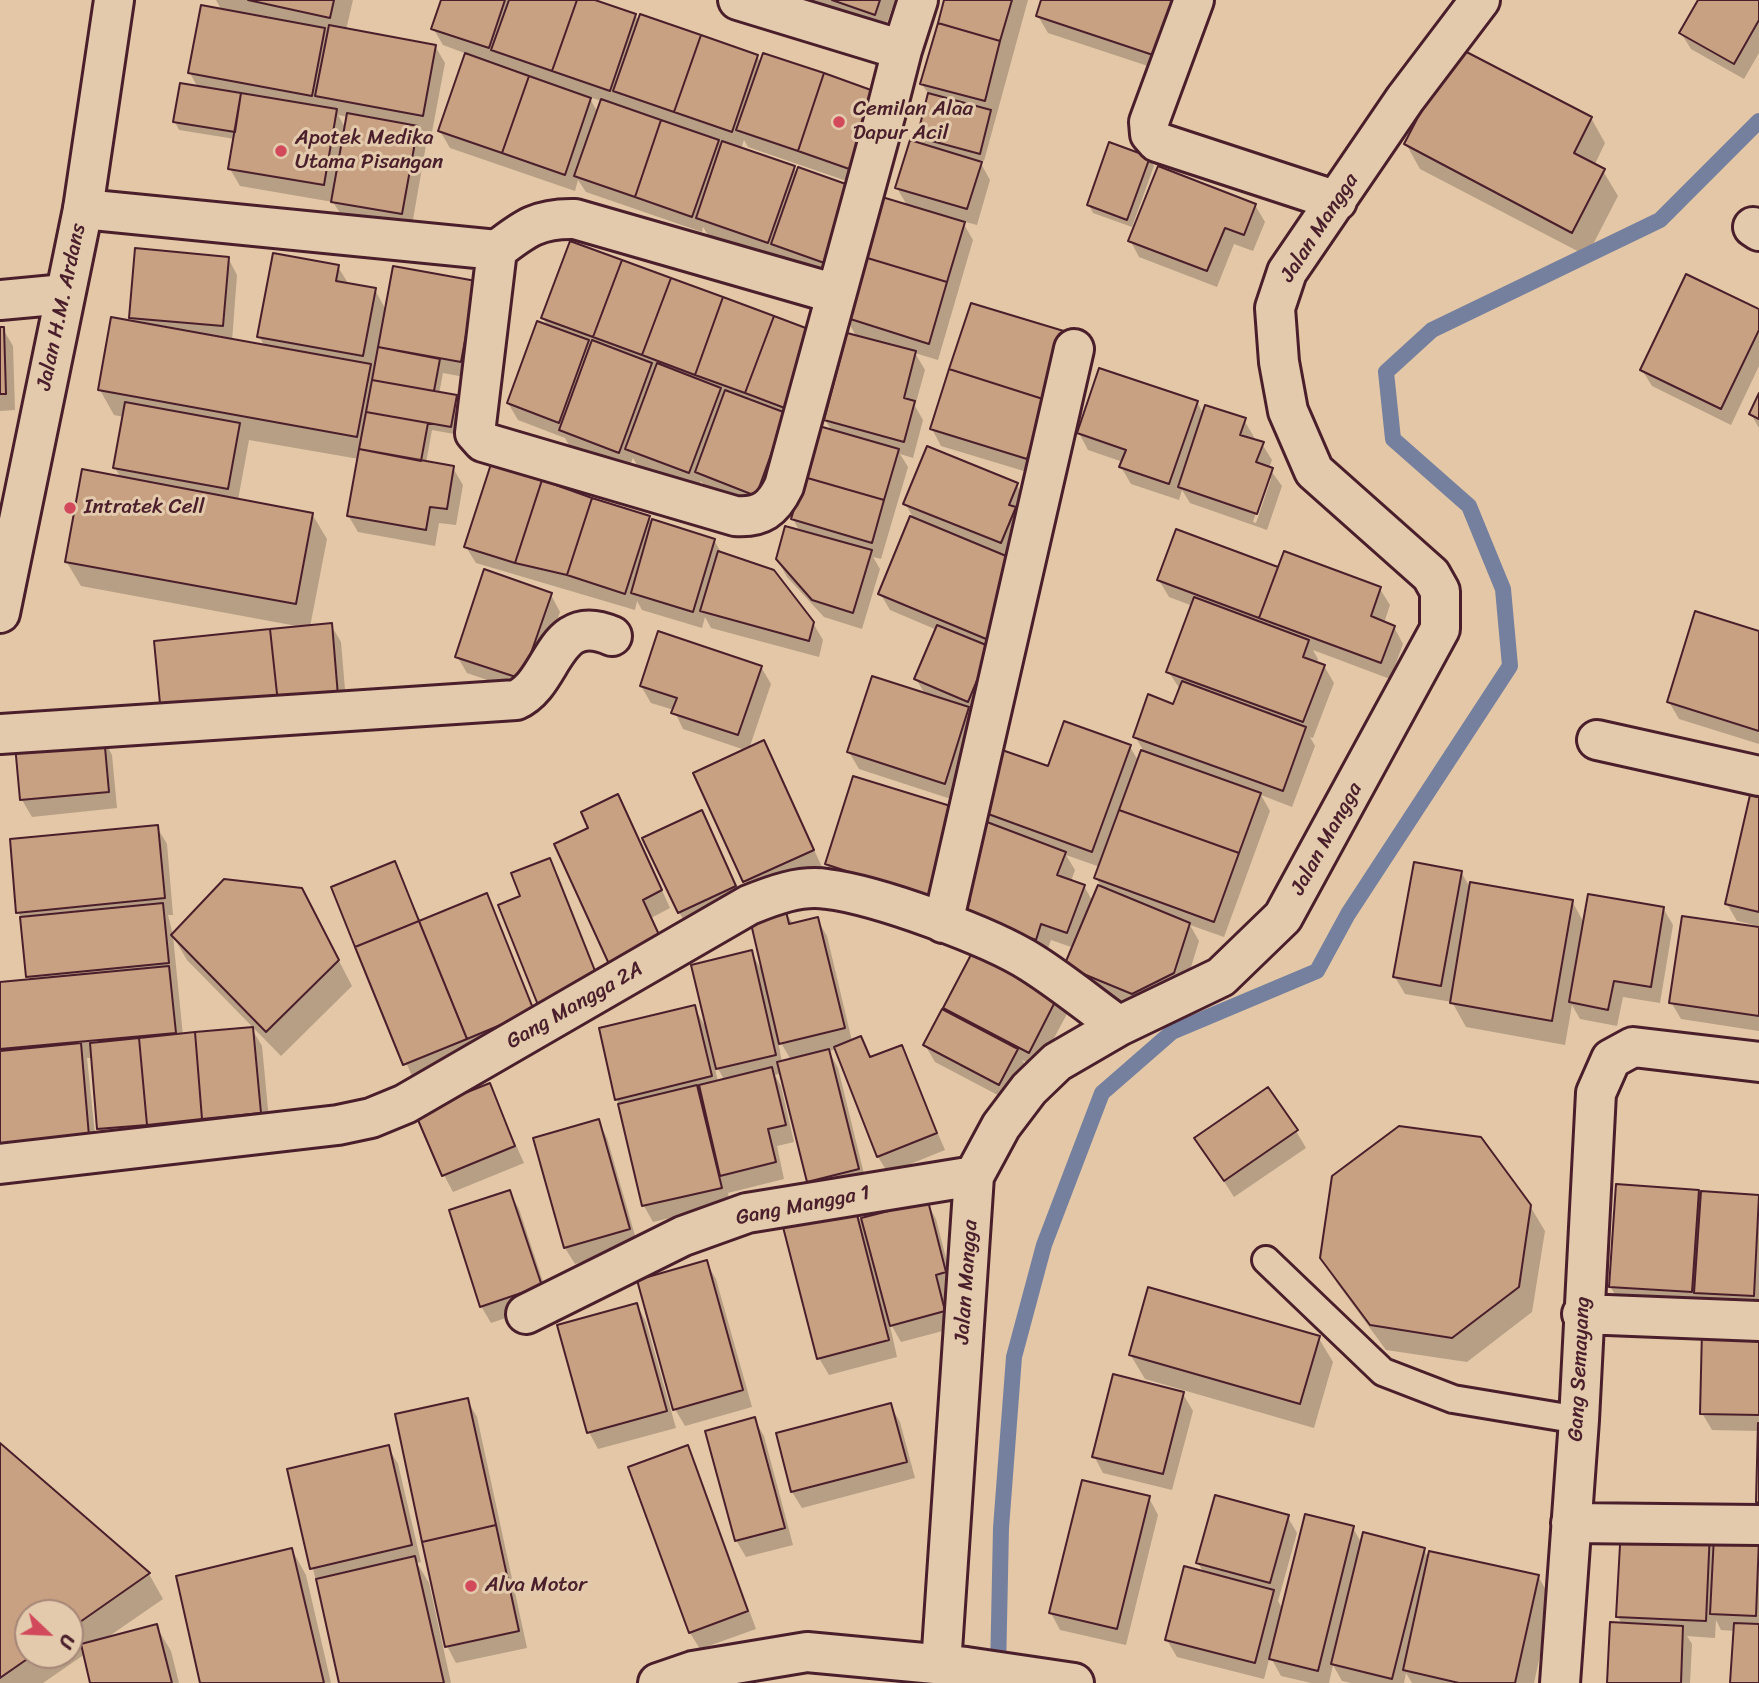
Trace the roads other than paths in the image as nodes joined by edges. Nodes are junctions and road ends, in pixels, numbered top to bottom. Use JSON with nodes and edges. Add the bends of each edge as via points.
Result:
{"nodes":[{"id":1,"x":114,"y":0,"type":"edge"},
{"id":2,"x":738,"y":0,"type":"edge"},
{"id":3,"x":918,"y":0,"type":"edge"},
{"id":4,"x":1194,"y":0,"type":"edge"},
{"id":5,"x":1480,"y":0,"type":"edge"},
{"id":6,"x":902,"y":50,"type":"junction"},
{"id":7,"x":1337,"y":201,"type":"junction"},
{"id":8,"x":83,"y":209,"type":"junction"},
{"id":9,"x":497,"y":250,"type":"junction"},
{"id":10,"x":836,"y":294,"type":"junction"},
{"id":11,"x":65,"y":295,"type":"junction"},
{"id":12,"x":0,"y":300,"type":"edge"},
{"id":13,"x":1074,"y":349,"type":"dead end"},
{"id":14,"x":0,"y":613,"type":"edge"},
{"id":15,"x":612,"y":636,"type":"dead end"},
{"id":16,"x":0,"y":734,"type":"edge"},
{"id":17,"x":1597,"y":740,"type":"dead end"},
{"id":18,"x":1759,"y":776,"type":"edge"},
{"id":19,"x":943,"y":923,"type":"junction"},
{"id":20,"x":1119,"y":1026,"type":"junction"},
{"id":21,"x":1759,"y":1062,"type":"edge"},
{"id":22,"x":0,"y":1164,"type":"edge"},
{"id":23,"x":974,"y":1176,"type":"junction"},
{"id":24,"x":1266,"y":1260,"type":"dead end"},
{"id":25,"x":526,"y":1314,"type":"dead end"},
{"id":26,"x":1582,"y":1314,"type":"junction"},
{"id":27,"x":1759,"y":1321,"type":"edge"},
{"id":28,"x":1579,"y":1420,"type":"junction"},
{"id":29,"x":1571,"y":1523,"type":"junction"},
{"id":30,"x":1759,"y":1525,"type":"edge"},
{"id":31,"x":954,"y":1666,"type":"junction"},
{"id":32,"x":875,"y":1670,"type":"edge"},
{"id":33,"x":1060,"y":1680,"type":"edge"},
{"id":34,"x":658,"y":1683,"type":"edge"},
{"id":35,"x":1560,"y":1683,"type":"edge"}],
"edges":[{"from":1,"to":8,"type":"street","name":"Jalan H.M. Ardans"},
{"from":2,"to":6,"type":"street"},
{"from":3,"to":6,"type":"street"},
{"from":4,"to":7,"type":"street","via":[[1149,122],[1150,134],[1157,142]]},
{"from":5,"to":7,"type":"street","name":"Jalan Mangga","via":[[1405,99]]},
{"from":6,"to":10,"type":"street"},
{"from":7,"to":20,"type":"street","name":"Jalan Mangga","via":[[1287,272],[1275,309],[1288,411],[1314,471],[1431,575],[1440,592],[1440,629],[1283,917],[1221,977]]},
{"from":8,"to":9,"type":"street"},
{"from":8,"to":11,"type":"street","name":"Jalan H.M. Ardans"},
{"from":9,"to":10,"type":"street","via":[[523,229],[550,218],[575,219]]},
{"from":9,"to":10,"type":"street","via":[[476,422],[479,440],[735,516],[754,517],[776,504]]},
{"from":11,"to":12,"type":"street"},
{"from":11,"to":14,"type":"street","name":"Jalan H.M. Ardans"},
{"from":13,"to":19,"type":"street"},
{"from":15,"to":16,"type":"street","via":[[586,630],[568,638],[534,688],[516,700]]},
{"from":17,"to":18,"type":"street"},
{"from":19,"to":20,"type":"street","name":"Gang Mangga 2A","via":[[1031,962]]},
{"from":19,"to":22,"type":"street","name":"Gang Mangga 2A","via":[[826,888],[773,895],[405,1104],[371,1118]]},
{"from":20,"to":23,"type":"street","name":"Jalan Mangga","via":[[1058,1062],[1029,1088]]},
{"from":21,"to":26,"type":"street","name":"Gang Semayang","via":[[1633,1047],[1611,1059],[1596,1093]]},
{"from":23,"to":25,"type":"street","name":"Gang Mangga 1","via":[[747,1213],[683,1236]]},
{"from":23,"to":31,"type":"street","name":"Jalan Mangga"},
{"from":24,"to":28,"type":"lane","via":[[1384,1373],[1452,1399]]},
{"from":26,"to":27,"type":"street"},
{"from":26,"to":28,"type":"street","name":"Gang Semayang"},
{"from":28,"to":29,"type":"street","name":"Gang Semayang"},
{"from":29,"to":30,"type":"street"},
{"from":29,"to":35,"type":"street","name":"Gang Semayang"},
{"from":31,"to":32,"type":"street"},
{"from":31,"to":33,"type":"street"},
{"from":32,"to":34,"type":"street","via":[[807,1652],[692,1671]]}]}
